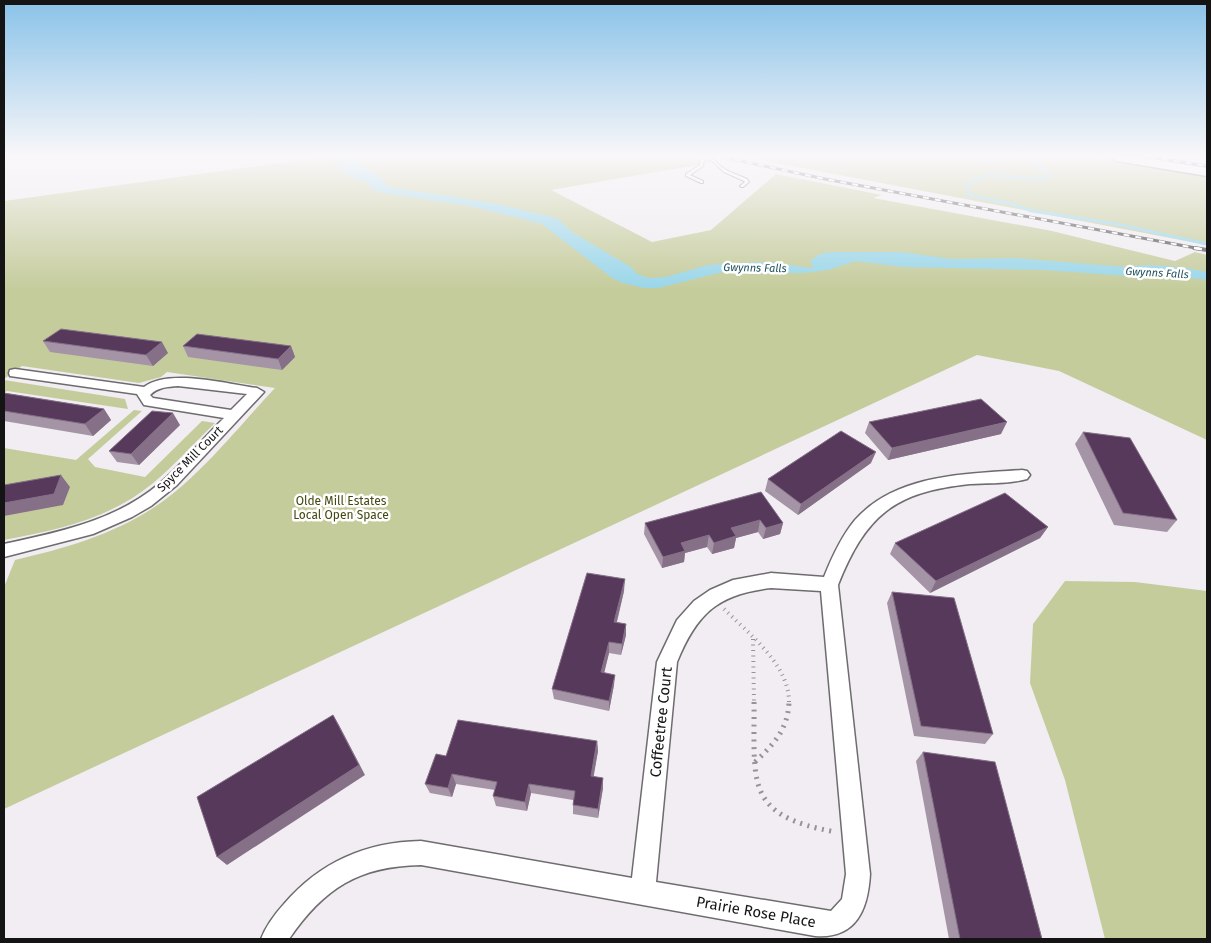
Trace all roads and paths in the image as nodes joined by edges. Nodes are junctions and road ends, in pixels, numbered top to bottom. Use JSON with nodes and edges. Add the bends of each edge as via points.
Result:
{"nodes":[{"id":1,"x":15,"y":373,"type":"dead end"},
{"id":2,"x":145,"y":391,"type":"junction"},
{"id":3,"x":234,"y":415,"type":"junction"},
{"id":4,"x":1022,"y":474,"type":"dead end"},
{"id":5,"x":4,"y":550,"type":"edge"},
{"id":6,"x":829,"y":584,"type":"junction"},
{"id":7,"x":713,"y":598,"type":"junction"},
{"id":8,"x":753,"y":639,"type":"junction"},
{"id":9,"x":755,"y":762,"type":"junction"},
{"id":10,"x":854,"y":836,"type":"junction"},
{"id":11,"x":643,"y":892,"type":"junction"},
{"id":12,"x":274,"y":939,"type":"edge"}],
"edges":[{"from":1,"to":2,"type":"street","name":"Spyce Mill Court"},
{"from":2,"to":3,"type":"street","name":"Spyce Mill Court","via":[[143,395],[150,402]]},
{"from":2,"to":3,"type":"street","name":"Spyce Mill Court","via":[[174,382],[257,392]]},
{"from":3,"to":5,"type":"street","name":"Spyce Mill Court","via":[[164,488],[127,513],[60,539]]},
{"from":4,"to":6,"type":"street","name":"Prairie Rose Place","via":[[937,483],[894,497],[876,508],[848,540]]},
{"from":6,"to":7,"type":"street","name":"Coffeetree Court","via":[[772,580],[740,585]]},
{"from":6,"to":10,"type":"street","name":"Prairie Rose Place"},
{"from":7,"to":8,"type":"path"},
{"from":7,"to":11,"type":"street","name":"Coffeetree Court","via":[[688,619],[667,662]]},
{"from":8,"to":9,"type":"path"},
{"from":8,"to":9,"type":"path","via":[[780,670],[790,711],[780,736]]},
{"from":9,"to":10,"type":"path","via":[[755,777],[760,791],[776,812],[799,826]]},
{"from":10,"to":11,"type":"street","name":"Prairie Rose Place","via":[[857,891],[852,906],[842,918],[831,924]]},
{"from":11,"to":12,"type":"street","name":"Prairie Rose Place","via":[[421,853],[398,852],[374,856],[328,880],[287,919]]}]}
